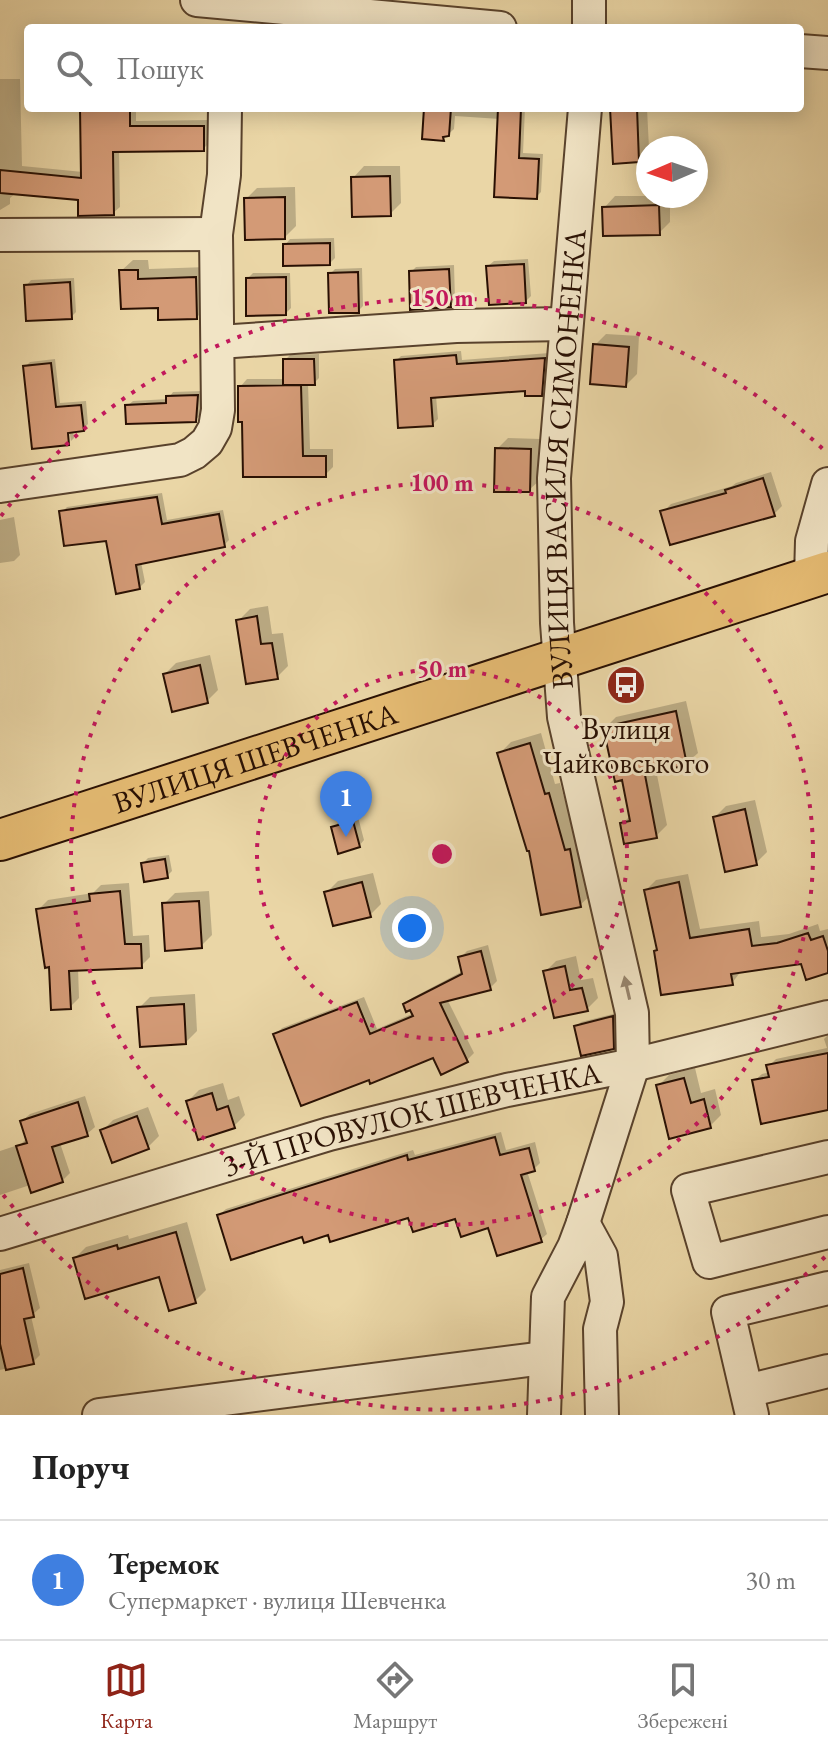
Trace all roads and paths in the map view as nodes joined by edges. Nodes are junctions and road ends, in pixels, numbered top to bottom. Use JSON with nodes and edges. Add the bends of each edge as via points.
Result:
{"nodes":[{"id":1,"x":589,"y":0,"type":"edge"},
{"id":2,"x":217,"y":8,"type":"edge"},
{"id":3,"x":443,"y":24,"type":"edge"},
{"id":4,"x":589,"y":24,"type":"edge"},
{"id":5,"x":804,"y":51,"type":"edge"},
{"id":6,"x":828,"y":53,"type":"edge"},
{"id":7,"x":225,"y":112,"type":"edge"},
{"id":8,"x":585,"y":112,"type":"edge"},
{"id":9,"x":216,"y":234,"type":"junction"},
{"id":10,"x":0,"y":235,"type":"edge"},
{"id":11,"x":566,"y":324,"type":"junction"},
{"id":12,"x":219,"y":342,"type":"junction"},
{"id":13,"x":828,"y":484,"type":"edge"},
{"id":14,"x":0,"y":486,"type":"edge"},
{"id":15,"x":820,"y":574,"type":"edge"},
{"id":16,"x":560,"y":659,"type":"junction"},
{"id":17,"x":615,"y":667,"type":"dead end"},
{"id":18,"x":627,"y":700,"type":"dead end"},
{"id":19,"x":0,"y":840,"type":"edge"},
{"id":20,"x":828,"y":1017,"type":"edge"},
{"id":21,"x":633,"y":1065,"type":"junction"},
{"id":22,"x":828,"y":1157,"type":"edge"},
{"id":23,"x":583,"y":1223,"type":"junction"},
{"id":24,"x":828,"y":1232,"type":"edge"},
{"id":25,"x":0,"y":1234,"type":"edge"},
{"id":26,"x":828,"y":1288,"type":"edge"},
{"id":27,"x":544,"y":1358,"type":"junction"},
{"id":28,"x":828,"y":1371,"type":"edge"},
{"id":29,"x":750,"y":1403,"type":"edge"},
{"id":30,"x":99,"y":1415,"type":"edge"},
{"id":31,"x":544,"y":1415,"type":"edge"},
{"id":32,"x":602,"y":1415,"type":"edge"}],
"edges":[{"from":1,"to":4,"type":"street"},
{"from":2,"to":3,"type":"street"},
{"from":5,"to":6,"type":"street"},
{"from":7,"to":9,"type":"street"},
{"from":8,"to":11,"type":"street","name":"ВУЛИЦЯ ВАСИЛЯ СИМОНЕНКА"},
{"from":9,"to":10,"type":"street"},
{"from":9,"to":12,"type":"street"},
{"from":11,"to":12,"type":"street"},
{"from":11,"to":16,"type":"street","name":"ВУЛИЦЯ ВАСИЛЯ СИМОНЕНКА","via":[[554,478]]},
{"from":12,"to":14,"type":"street","via":[[215,428],[194,453],[180,460]]},
{"from":13,"to":15,"type":"street","via":[[812,541]]},
{"from":15,"to":16,"type":"main road","name":"ВУЛИЦЯ ШЕВЧЕНКА"},
{"from":16,"to":19,"type":"main road","name":"ВУЛИЦЯ ШЕВЧЕНКА"},
{"from":21,"to":16,"type":"street","name":"ВУЛИЦЯ ВАСИЛЯ СИМОНЕНКА","one_way":true,"via":[[632,1013],[564,717]]},
{"from":17,"to":18,"type":"path"},
{"from":20,"to":21,"type":"street","name":"3-Й ПРОВУЛОК ШЕВЧЕНКА"},
{"from":21,"to":23,"type":"street","name":"ВУЛИЦЯ ВАСИЛЯ СИМОНЕНКА"},
{"from":21,"to":25,"type":"street","name":"3-Й ПРОВУЛОК ШЕВЧЕНКА","via":[[329,1134]]},
{"from":22,"to":24,"type":"street","via":[[688,1190],[709,1262]]},
{"from":23,"to":27,"type":"street","name":"ВУЛИЦЯ ВАСИЛЯ СИМОНЕНКА","via":[[548,1297]]},
{"from":23,"to":32,"type":"street","via":[[601,1256],[607,1302],[600,1329]]},
{"from":26,"to":29,"type":"street","via":[[728,1312]]},
{"from":27,"to":30,"type":"street"},
{"from":27,"to":31,"type":"street","name":"ВУЛИЦЯ ВАСИЛЯ СИМОНЕНКА"},
{"from":28,"to":29,"type":"street"}]}
